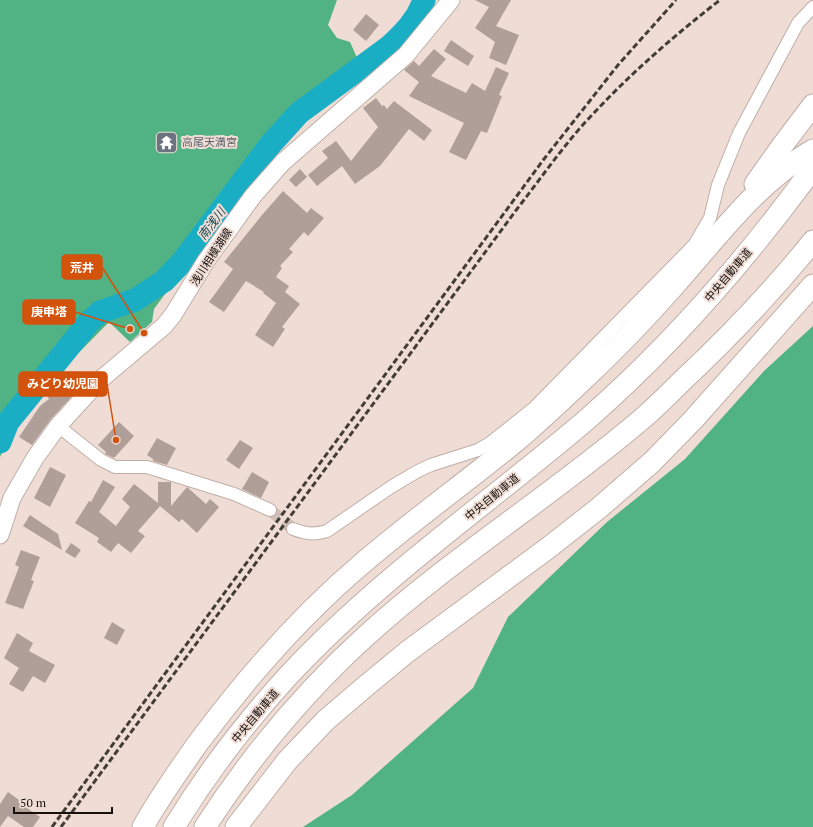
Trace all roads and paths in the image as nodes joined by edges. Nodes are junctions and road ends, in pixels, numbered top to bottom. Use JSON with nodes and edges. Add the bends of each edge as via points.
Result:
{"nodes":[{"id":1,"x":451,"y":0,"type":"edge"},
{"id":2,"x":813,"y":7,"type":"edge"},
{"id":3,"x":813,"y":105,"type":"edge"},
{"id":4,"x":813,"y":150,"type":"edge"},
{"id":5,"x":813,"y":168,"type":"edge"},
{"id":6,"x":722,"y":230,"type":"junction"},
{"id":7,"x":813,"y":241,"type":"edge"},
{"id":8,"x":813,"y":285,"type":"edge"},
{"id":9,"x":810,"y":310,"type":"edge"},
{"id":10,"x":58,"y":426,"type":"junction"},
{"id":11,"x":652,"y":462,"type":"junction"},
{"id":12,"x":270,"y":510,"type":"tunnel mouth"},
{"id":13,"x":293,"y":529,"type":"tunnel mouth"},
{"id":14,"x":0,"y":535,"type":"edge"},
{"id":15,"x":143,"y":827,"type":"edge"},
{"id":16,"x":174,"y":827,"type":"edge"},
{"id":17,"x":205,"y":827,"type":"edge"},
{"id":18,"x":236,"y":827,"type":"edge"}],
"edges":[{"from":1,"to":10,"type":"main road","name":"浅川相模湖線","via":[[406,55],[283,162],[228,229],[164,326],[99,381]]},
{"from":2,"to":13,"type":"street","via":[[798,23],[739,133],[718,185],[710,218],[694,245],[589,353],[534,408],[490,443],[478,450],[418,471],[327,531],[316,534]]},
{"from":3,"to":6,"type":"highway"},
{"from":4,"to":6,"type":"highway","via":[[774,177]]},
{"from":5,"to":16,"type":"highway","name":"中央自動車道","via":[[708,300],[620,390],[383,586],[288,676],[210,772]]},
{"from":6,"to":15,"type":"highway","via":[[637,327],[560,402],[514,443],[363,562],[286,636],[213,723],[172,780]]},
{"from":7,"to":17,"type":"highway","via":[[724,342],[643,418],[561,485],[425,586],[320,679],[269,737],[226,794]]},
{"from":8,"to":11,"type":"highway","via":[[693,420]]},
{"from":9,"to":11,"type":"highway","via":[[783,332],[688,430]]},
{"from":10,"to":12,"type":"street","via":[[101,460],[115,466],[147,468],[234,494]]},
{"from":10,"to":14,"type":"main road","name":"浅川相模湖線","via":[[35,458],[12,498]]},
{"from":11,"to":18,"type":"highway","via":[[548,548],[407,652],[326,720],[287,761]]}]}
